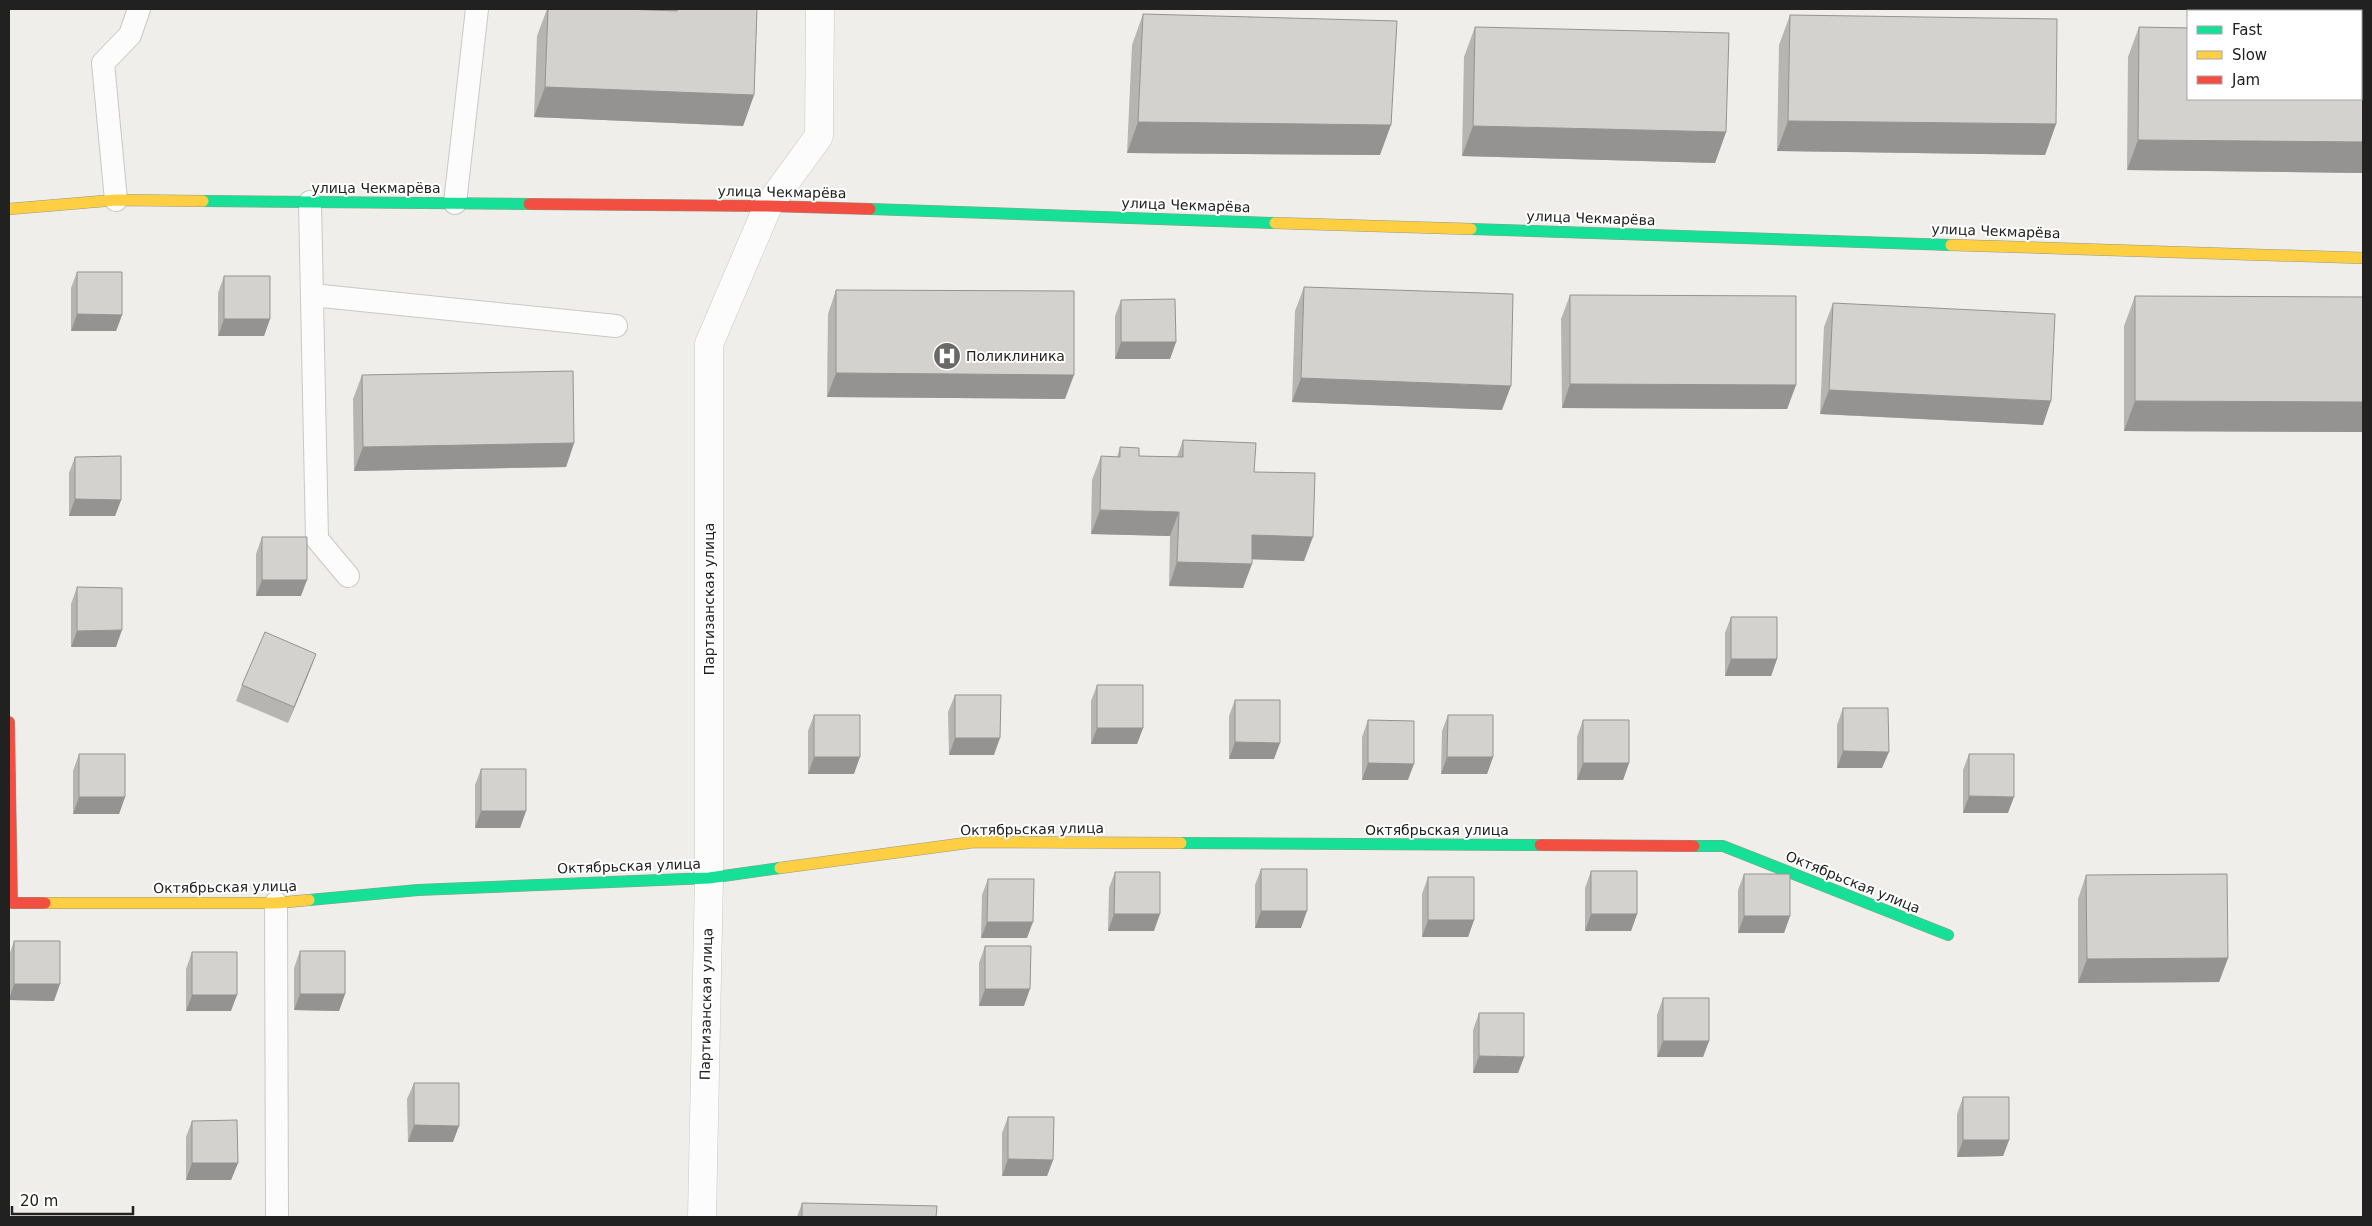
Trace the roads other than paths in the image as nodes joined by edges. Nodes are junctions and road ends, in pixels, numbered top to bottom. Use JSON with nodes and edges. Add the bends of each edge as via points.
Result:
{"nodes":[{"id":1,"x":139,"y":9,"type":"edge"},
{"id":2,"x":477,"y":9,"type":"edge"},
{"id":3,"x":820,"y":9,"type":"edge"},
{"id":4,"x":116,"y":200,"type":"junction"},
{"id":5,"x":310,"y":202,"type":"junction"},
{"id":6,"x":455,"y":203,"type":"junction"},
{"id":7,"x":768,"y":206,"type":"junction"},
{"id":8,"x":9,"y":209,"type":"edge"},
{"id":9,"x":2363,"y":258,"type":"edge"},
{"id":10,"x":312,"y":295,"type":"junction"},
{"id":11,"x":616,"y":326,"type":"dead end"},
{"id":12,"x":348,"y":576,"type":"dead end"},
{"id":13,"x":9,"y":722,"type":"edge"},
{"id":14,"x":709,"y":878,"type":"junction"},
{"id":15,"x":276,"y":903,"type":"junction"},
{"id":16,"x":1948,"y":935,"type":"dead end"},
{"id":17,"x":277,"y":1217,"type":"edge"},
{"id":18,"x":702,"y":1217,"type":"edge"}],
"edges":[{"from":1,"to":4,"type":"lane","via":[[130,35],[103,63]]},
{"from":2,"to":6,"type":"lane"},
{"from":3,"to":7,"type":"street","name":"Партизанская улица","via":[[819,136]]},
{"from":4,"to":5,"type":"street","name":"улица Чекмарёва"},
{"from":4,"to":8,"type":"street","name":"улица Чекмарёва"},
{"from":5,"to":6,"type":"street","name":"улица Чекмарёва"},
{"from":5,"to":10,"type":"lane"},
{"from":6,"to":7,"type":"street","name":"улица Чекмарёва"},
{"from":7,"to":9,"type":"street","name":"улица Чекмарёва"},
{"from":7,"to":14,"type":"street","name":"Партизанская улица","via":[[709,344]]},
{"from":10,"to":11,"type":"lane"},
{"from":10,"to":12,"type":"lane","via":[[317,539]]},
{"from":13,"to":15,"type":"street","name":"Октябрьская улица","via":[[12,903]]},
{"from":14,"to":15,"type":"street","name":"Октябрьская улица","via":[[418,890]]},
{"from":14,"to":16,"type":"street","name":"Октябрьская улица","via":[[974,842],[1723,846]]},
{"from":14,"to":18,"type":"street","name":"Партизанская улица"},
{"from":15,"to":17,"type":"lane"}]}
